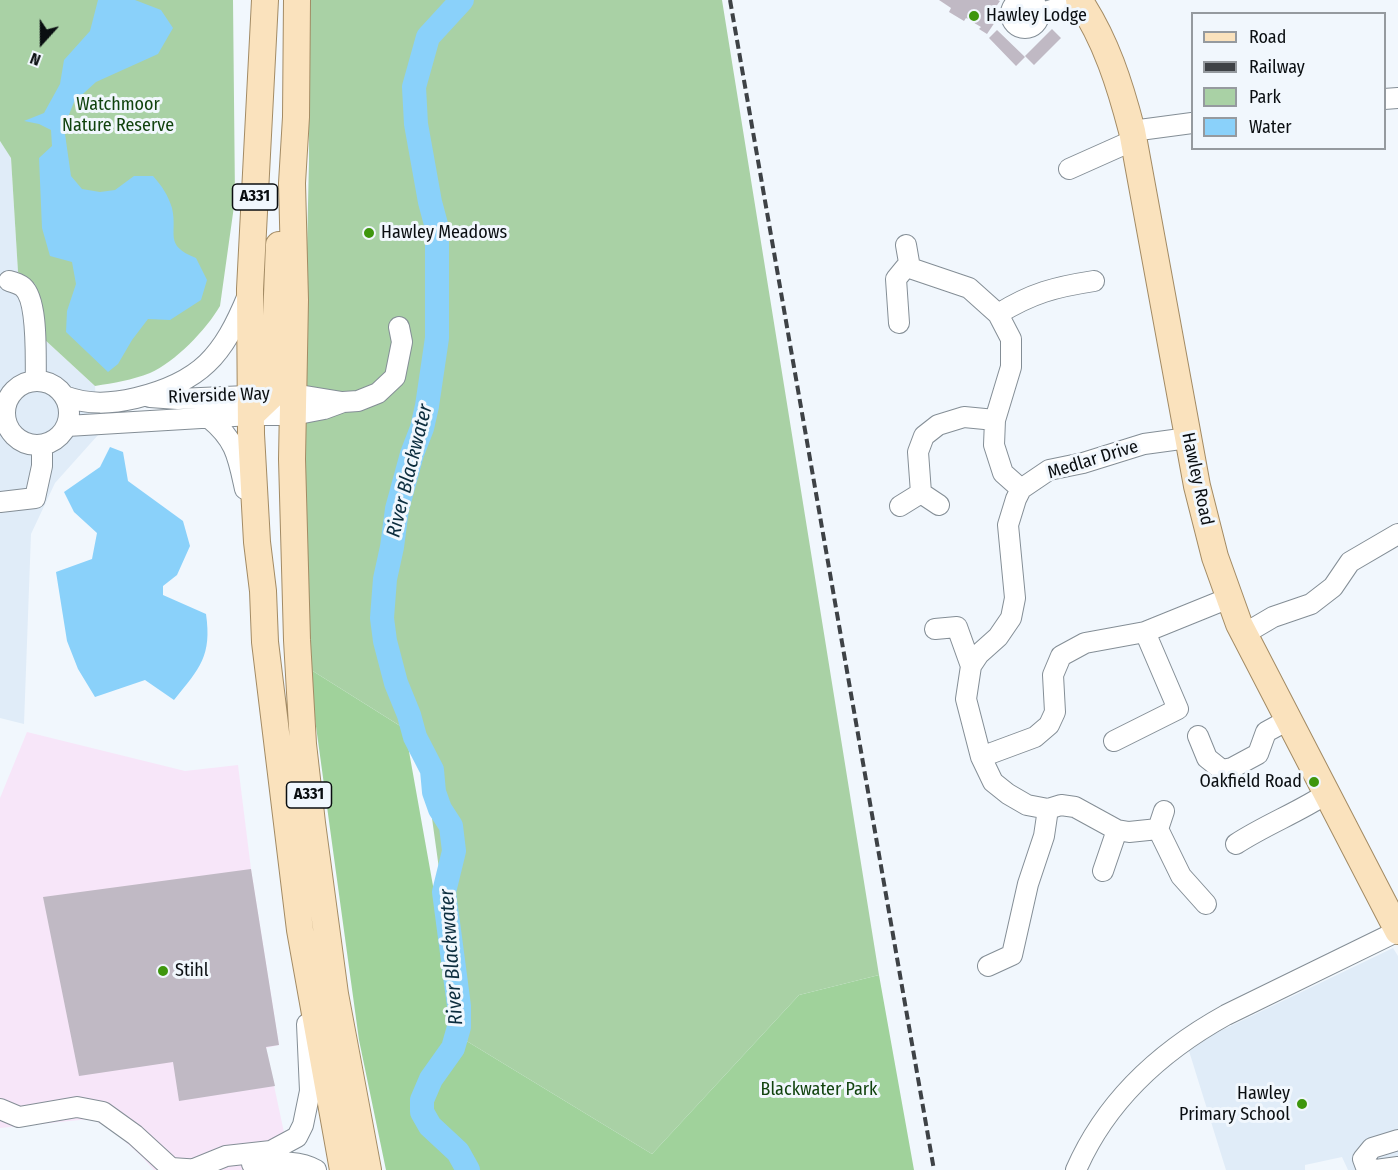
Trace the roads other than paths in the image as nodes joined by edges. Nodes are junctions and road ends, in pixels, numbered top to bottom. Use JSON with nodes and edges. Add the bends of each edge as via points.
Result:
{"nodes":[{"id":1,"x":265,"y":0,"type":"edge"},
{"id":2,"x":297,"y":0,"type":"edge"},
{"id":3,"x":1079,"y":0,"type":"edge"},
{"id":4,"x":1039,"y":14,"type":"dead end"},
{"id":5,"x":1191,"y":123,"type":"edge"},
{"id":6,"x":1133,"y":136,"type":"junction"},
{"id":7,"x":1069,"y":169,"type":"dead end"},
{"id":8,"x":906,"y":245,"type":"dead end"},
{"id":9,"x":910,"y":268,"type":"junction"},
{"id":10,"x":9,"y":281,"type":"dead end"},
{"id":11,"x":1094,"y":281,"type":"dead end"},
{"id":12,"x":250,"y":289,"type":"junction"},
{"id":13,"x":998,"y":314,"type":"junction"},
{"id":14,"x":899,"y":322,"type":"dead end"},
{"id":15,"x":399,"y":327,"type":"dead end"},
{"id":16,"x":36,"y":381,"type":"junction"},
{"id":17,"x":64,"y":396,"type":"junction"},
{"id":18,"x":144,"y":396,"type":"junction"},
{"id":19,"x":4,"y":400,"type":"edge"},
{"id":20,"x":272,"y":403,"type":"junction"},
{"id":21,"x":208,"y":418,"type":"junction"},
{"id":22,"x":995,"y":420,"type":"junction"},
{"id":23,"x":3,"y":424,"type":"edge"},
{"id":24,"x":67,"y":426,"type":"junction"},
{"id":25,"x":1188,"y":438,"type":"junction"},
{"id":26,"x":42,"y":445,"type":"junction"},
{"id":27,"x":1021,"y":489,"type":"junction"},
{"id":28,"x":921,"y":493,"type":"junction"},
{"id":29,"x":0,"y":502,"type":"edge"},
{"id":30,"x":939,"y":505,"type":"dead end"},
{"id":31,"x":900,"y":506,"type":"dead end"},
{"id":32,"x":1398,"y":534,"type":"edge"},
{"id":33,"x":257,"y":542,"type":"junction"},
{"id":34,"x":1229,"y":598,"type":"junction"},
{"id":35,"x":935,"y":629,"type":"dead end"},
{"id":36,"x":1145,"y":632,"type":"junction"},
{"id":37,"x":1244,"y":634,"type":"junction"},
{"id":38,"x":971,"y":666,"type":"junction"},
{"id":39,"x":1288,"y":720,"type":"junction"},
{"id":40,"x":1198,"y":736,"type":"dead end"},
{"id":41,"x":1114,"y":741,"type":"dead end"},
{"id":42,"x":981,"y":757,"type":"junction"},
{"id":43,"x":1326,"y":794,"type":"junction"},
{"id":44,"x":1048,"y":809,"type":"junction"},
{"id":45,"x":1117,"y":830,"type":"junction"},
{"id":46,"x":1236,"y":844,"type":"dead end"},
{"id":47,"x":1103,"y":871,"type":"dead end"},
{"id":48,"x":1206,"y":904,"type":"dead end"},
{"id":49,"x":300,"y":930,"type":"junction"},
{"id":50,"x":1398,"y":931,"type":"edge"},
{"id":51,"x":988,"y":966,"type":"dead end"},
{"id":52,"x":0,"y":1109,"type":"edge"},
{"id":53,"x":1398,"y":1140,"type":"edge"},
{"id":54,"x":1398,"y":1167,"type":"edge"},
{"id":55,"x":188,"y":1169,"type":"edge"},
{"id":56,"x":214,"y":1170,"type":"edge"},
{"id":57,"x":316,"y":1170,"type":"edge"},
{"id":58,"x":343,"y":1170,"type":"edge"},
{"id":59,"x":368,"y":1170,"type":"edge"},
{"id":60,"x":1076,"y":1170,"type":"edge"}],
"edges":[{"from":1,"to":12,"type":"main road","number":"A331"},
{"from":2,"to":20,"type":"main road","number":"A331","via":[[292,183],[279,244]]},
{"from":3,"to":4,"type":"street"},
{"from":3,"to":6,"type":"main road","name":"Hawley Road","via":[[1107,53]]},
{"from":5,"to":6,"type":"street"},
{"from":6,"to":7,"type":"street"},
{"from":6,"to":25,"type":"main road","name":"Hawley Road"},
{"from":8,"to":9,"type":"street"},
{"from":9,"to":13,"type":"street","via":[[969,288]]},
{"from":9,"to":14,"type":"street","via":[[905,268],[896,279]]},
{"from":10,"to":16,"type":"street","via":[[23,287],[30,299]]},
{"from":11,"to":13,"type":"street","via":[[1055,287],[1022,299]]},
{"from":12,"to":18,"type":"street","name":"Riverside Way","via":[[233,330],[211,360],[194,375]]},
{"from":12,"to":20,"type":"main road","number":"A331"},
{"from":13,"to":22,"type":"street","via":[[1011,339],[1011,367]]},
{"from":15,"to":20,"type":"street","via":[[402,342],[395,377],[378,393],[358,401]]},
{"from":16,"to":17,"type":"street","name":"Riverside Way","via":[[56,387]]},
{"from":16,"to":19,"type":"street","via":[[21,385]]},
{"from":17,"to":18,"type":"street","name":"Riverside Way","via":[[94,403]]},
{"from":17,"to":24,"type":"street","via":[[69,413]]},
{"from":18,"to":20,"type":"street","name":"Riverside Way"},
{"from":19,"to":23,"type":"street"},
{"from":20,"to":21,"type":"street","name":"Riverside Way"},
{"from":20,"to":33,"type":"main road","number":"A331"},
{"from":20,"to":59,"type":"main road","number":"A331","via":[[292,459],[303,744],[335,994]]},
{"from":21,"to":24,"type":"street","name":"Riverside Way"},
{"from":21,"to":33,"type":"street","name":"Riverside Way","via":[[228,435],[236,450]]},
{"from":22,"to":27,"type":"street","via":[[994,445],[1003,473]]},
{"from":22,"to":28,"type":"street","via":[[964,417],[938,425],[924,436],[918,452]]},
{"from":23,"to":26,"type":"street","via":[[27,443]]},
{"from":24,"to":26,"type":"street","via":[[60,436]]},
{"from":25,"to":27,"type":"street","name":"Medlar Drive","via":[[1144,444],[1049,470]]},
{"from":25,"to":34,"type":"main road","name":"Hawley Road","via":[[1204,517]]},
{"from":26,"to":29,"type":"street","via":[[35,498]]},
{"from":27,"to":38,"type":"street","via":[[1008,525],[1015,598],[1011,618]]},
{"from":28,"to":30,"type":"street"},
{"from":28,"to":31,"type":"street"},
{"from":32,"to":37,"type":"street","via":[[1350,562],[1333,587],[1311,604],[1273,617]]},
{"from":33,"to":49,"type":"main road","number":"A331","via":[[266,653]]},
{"from":34,"to":36,"type":"street"},
{"from":34,"to":37,"type":"main road","name":"Hawley Road"},
{"from":35,"to":38,"type":"street","via":[[957,627]]},
{"from":36,"to":41,"type":"street","via":[[1178,709]]},
{"from":36,"to":42,"type":"street","via":[[1085,643],[1061,656],[1053,675],[1055,712],[1048,725],[1035,738]]},
{"from":37,"to":39,"type":"main road","name":"Hawley Road"},
{"from":38,"to":42,"type":"street","via":[[966,699]]},
{"from":39,"to":40,"type":"street","via":[[1266,732],[1258,754],[1222,770],[1207,758]]},
{"from":39,"to":43,"type":"main road","name":"Hawley Road"},
{"from":42,"to":44,"type":"street","via":[[993,782],[1008,794],[1027,805]]},
{"from":43,"to":46,"type":"street"},
{"from":43,"to":50,"type":"main road","name":"Hawley Road"},
{"from":44,"to":45,"type":"street","via":[[1061,805],[1075,807]]},
{"from":44,"to":51,"type":"street","via":[[1012,955]]},
{"from":45,"to":47,"type":"street"},
{"from":45,"to":48,"type":"street","via":[[1129,832],[1161,820],[1180,876]]},
{"from":49,"to":55,"type":"street","via":[[310,1091],[303,1125],[297,1137],[271,1151],[226,1156]]},
{"from":49,"to":58,"type":"main road","number":"A331"},
{"from":50,"to":60,"type":"street","via":[[1226,1015],[1169,1052],[1126,1091],[1104,1118]]},
{"from":52,"to":55,"type":"street","via":[[19,1117],[77,1107],[103,1112],[171,1168]]},
{"from":53,"to":54,"type":"street","via":[[1372,1149],[1363,1159],[1370,1169]]},
{"from":56,"to":57,"type":"street","via":[[292,1162]]}]}
